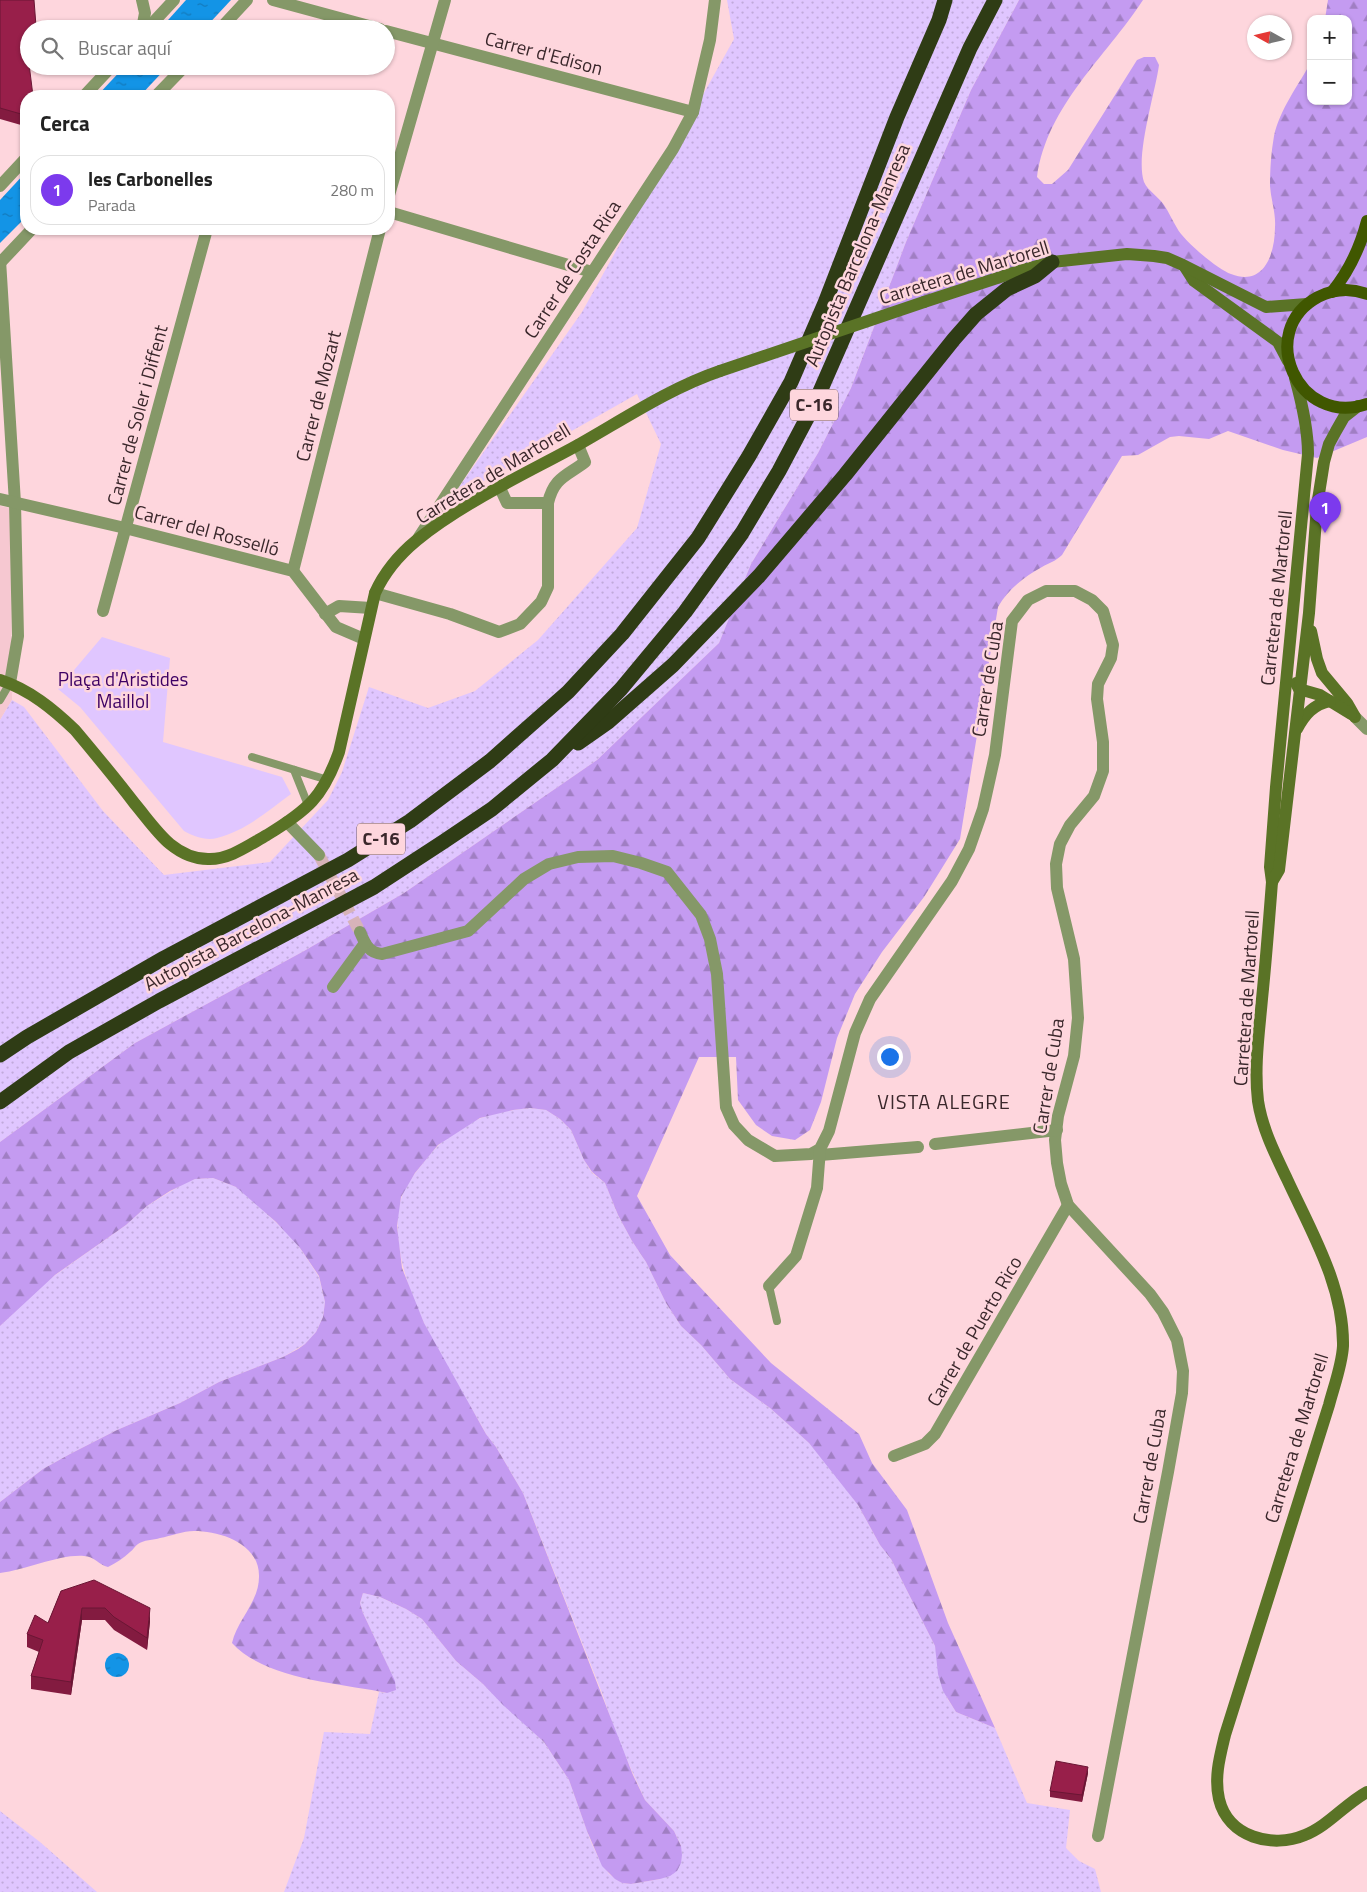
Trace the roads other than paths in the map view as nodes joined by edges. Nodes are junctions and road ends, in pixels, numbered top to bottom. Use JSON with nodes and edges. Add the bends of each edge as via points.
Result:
{"nodes":[{"id":1,"x":142,"y":0,"type":"edge"},
{"id":2,"x":174,"y":0,"type":"edge"},
{"id":3,"x":248,"y":0,"type":"edge"},
{"id":4,"x":273,"y":0,"type":"edge"},
{"id":5,"x":444,"y":0,"type":"edge"},
{"id":6,"x":715,"y":0,"type":"edge"},
{"id":7,"x":945,"y":0,"type":"edge"},
{"id":8,"x":951,"y":0,"type":"edge"},
{"id":9,"x":995,"y":0,"type":"edge"},
{"id":10,"x":143,"y":20,"type":"edge"},
{"id":11,"x":155,"y":20,"type":"edge"},
{"id":12,"x":229,"y":20,"type":"edge"},
{"id":13,"x":347,"y":20,"type":"edge"},
{"id":14,"x":939,"y":20,"type":"junction"},
{"id":15,"x":395,"y":32,"type":"edge"},
{"id":16,"x":433,"y":43,"type":"junction"},
{"id":17,"x":104,"y":75,"type":"edge"},
{"id":18,"x":176,"y":75,"type":"edge"},
{"id":19,"x":90,"y":90,"type":"edge"},
{"id":20,"x":162,"y":90,"type":"edge"},
{"id":21,"x":693,"y":112,"type":"junction"},
{"id":22,"x":20,"y":164,"type":"edge"},
{"id":23,"x":395,"y":174,"type":"edge"},
{"id":24,"x":0,"y":186,"type":"edge"},
{"id":25,"x":395,"y":214,"type":"edge"},
{"id":26,"x":1367,"y":221,"type":"edge"},
{"id":27,"x":26,"y":235,"type":"edge"},
{"id":28,"x":205,"y":235,"type":"edge"},
{"id":29,"x":378,"y":235,"type":"edge"},
{"id":30,"x":0,"y":262,"type":"edge"},
{"id":31,"x":1052,"y":262,"type":"junction"},
{"id":32,"x":1183,"y":264,"type":"junction"},
{"id":33,"x":592,"y":272,"type":"junction"},
{"id":34,"x":1332,"y":292,"type":"junction"},
{"id":35,"x":1367,"y":294,"type":"edge"},
{"id":36,"x":1307,"y":304,"type":"junction"},
{"id":37,"x":1288,"y":361,"type":"junction"},
{"id":38,"x":1295,"y":378,"type":"junction"},
{"id":39,"x":1363,"y":405,"type":"edge"},
{"id":40,"x":578,"y":444,"type":"junction"},
{"id":41,"x":500,"y":488,"type":"junction"},
{"id":42,"x":0,"y":499,"type":"edge"},
{"id":43,"x":15,"y":503,"type":"junction"},
{"id":44,"x":548,"y":503,"type":"junction"},
{"id":45,"x":125,"y":528,"type":"junction"},
{"id":46,"x":417,"y":540,"type":"junction"},
{"id":47,"x":293,"y":572,"type":"junction"},
{"id":48,"x":375,"y":593,"type":"junction"},
{"id":49,"x":371,"y":608,"type":"junction"},
{"id":50,"x":103,"y":611,"type":"dead end"},
{"id":51,"x":1309,"y":613,"type":"junction"},
{"id":52,"x":325,"y":614,"type":"junction"},
{"id":53,"x":364,"y":639,"type":"junction"},
{"id":54,"x":1289,"y":649,"type":"junction"},
{"id":55,"x":5,"y":682,"type":"edge"},
{"id":56,"x":1299,"y":689,"type":"junction"},
{"id":57,"x":0,"y":700,"type":"edge"},
{"id":58,"x":1330,"y":701,"type":"junction"},
{"id":59,"x":1355,"y":717,"type":"junction"},
{"id":60,"x":1367,"y":729,"type":"edge"},
{"id":61,"x":1295,"y":734,"type":"junction"},
{"id":62,"x":252,"y":757,"type":"dead end"},
{"id":63,"x":552,"y":760,"type":"junction"},
{"id":64,"x":294,"y":770,"type":"junction"},
{"id":65,"x":328,"y":780,"type":"junction"},
{"id":66,"x":308,"y":806,"type":"junction"},
{"id":67,"x":287,"y":822,"type":"junction"},
{"id":68,"x":319,"y":855,"type":"tunnel mouth"},
{"id":69,"x":1272,"y":882,"type":"junction"},
{"id":70,"x":333,"y":987,"type":"dead end"},
{"id":71,"x":0,"y":1056,"type":"edge"},
{"id":72,"x":0,"y":1102,"type":"edge"},
{"id":73,"x":1056,"y":1130,"type":"junction"},
{"id":74,"x":935,"y":1144,"type":"dead end"},
{"id":75,"x":918,"y":1147,"type":"dead end"},
{"id":76,"x":820,"y":1152,"type":"junction"},
{"id":77,"x":1068,"y":1205,"type":"junction"},
{"id":78,"x":768,"y":1286,"type":"joint"},
{"id":79,"x":777,"y":1321,"type":"dead end"},
{"id":80,"x":894,"y":1456,"type":"dead end"},
{"id":81,"x":1367,"y":1792,"type":"edge"},
{"id":82,"x":1098,"y":1836,"type":"dead end"}],
"edges":[{"from":1,"to":10,"type":"street"},
{"from":2,"to":11,"type":"street"},
{"from":3,"to":12,"type":"street"},
{"from":4,"to":13,"type":"street"},
{"from":5,"to":16,"type":"street"},
{"from":6,"to":21,"type":"street","name":"Carrer de Costa Rica","via":[[710,40]]},
{"from":7,"to":14,"type":"highway"},
{"from":8,"to":14,"type":"highway","number":"C-16"},
{"from":9,"to":63,"type":"highway","name":"Autopista Barcelona-Manresa","number":"C-16","via":[[970,48],[815,403],[779,471],[742,533],[685,612],[621,689]]},
{"from":14,"to":71,"type":"highway","name":"Autopista Barcelona-Manresa","number":"C-16","via":[[791,382],[698,538],[622,634],[568,692],[490,761],[410,821],[348,860],[164,958],[26,1037]]},
{"from":15,"to":16,"type":"street","name":"Carrer d'Edison"},
{"from":16,"to":21,"type":"street","name":"Carrer d'Edison"},
{"from":16,"to":23,"type":"street"},
{"from":17,"to":19,"type":"street"},
{"from":18,"to":20,"type":"street"},
{"from":21,"to":33,"type":"street","name":"Carrer de Costa Rica","via":[[673,149]]},
{"from":22,"to":24,"type":"street"},
{"from":25,"to":33,"type":"street"},
{"from":26,"to":34,"type":"main road","via":[[1356,257]]},
{"from":27,"to":30,"type":"street"},
{"from":28,"to":45,"type":"street","name":"Carrer de Soler i Diffent"},
{"from":29,"to":47,"type":"street","name":"Carrer de Mozart"},
{"from":30,"to":43,"type":"street"},
{"from":31,"to":32,"type":"main road","name":"Carretera de Martorell","via":[[1127,254],[1154,256]]},
{"from":31,"to":40,"type":"main road","name":"Carretera de Martorell","bridge":true,"via":[[720,371]]},
{"from":31,"to":63,"type":"highway","via":[[1035,276],[1008,289],[976,314],[759,576],[673,665],[608,722]]},
{"from":32,"to":36,"type":"main road","name":"Carretera de Martorell","via":[[1266,307]]},
{"from":32,"to":37,"type":"main road","via":[[1194,282],[1278,342]]},
{"from":33,"to":46,"type":"street","name":"Carrer de Costa Rica"},
{"from":34,"to":35,"type":"main road","via":[[1349,290]]},
{"from":34,"to":36,"type":"main road"},
{"from":36,"to":37,"type":"main road","via":[[1289,333]]},
{"from":37,"to":38,"type":"main road"},
{"from":38,"to":39,"type":"main road","via":[[1319,401],[1338,407]]},
{"from":38,"to":54,"type":"main road","name":"Carretera de Martorell","via":[[1305,421],[1308,454]]},
{"from":39,"to":51,"type":"main road","name":"Carretera de Martorell","via":[[1344,418],[1329,444],[1324,462],[1317,506]]},
{"from":40,"to":41,"type":"main road","name":"Carretera de Martorell"},
{"from":40,"to":44,"type":"street","via":[[586,462],[561,478],[551,490]]},
{"from":41,"to":44,"type":"street","via":[[507,503]]},
{"from":41,"to":46,"type":"main road","name":"Carretera de Martorell"},
{"from":42,"to":43,"type":"street","name":"Carrer del Rosselló"},
{"from":43,"to":45,"type":"street","name":"Carrer del Rosselló"},
{"from":43,"to":55,"type":"street","via":[[18,641]]},
{"from":44,"to":48,"type":"street","via":[[548,587],[541,602],[520,624],[499,632]]},
{"from":45,"to":47,"type":"street","name":"Carrer del Rosselló"},
{"from":45,"to":50,"type":"street","name":"Carrer de Soler i Diffent"},
{"from":46,"to":48,"type":"main road","name":"Carretera de Martorell"},
{"from":47,"to":52,"type":"street","name":"Carrer del Rosselló"},
{"from":48,"to":49,"type":"main road","name":"Carretera de Martorell"},
{"from":49,"to":52,"type":"street","via":[[339,606]]},
{"from":49,"to":53,"type":"main road","name":"Carretera de Martorell"},
{"from":51,"to":56,"type":"main road","name":"Carretera de Martorell"},
{"from":51,"to":59,"type":"main road","via":[[1322,673]]},
{"from":52,"to":53,"type":"street","name":"Carrer del Rosselló","via":[[336,627]]},
{"from":53,"to":65,"type":"main road","name":"Carretera de Martorell","via":[[339,752]]},
{"from":54,"to":56,"type":"main road","via":[[1292,675]]},
{"from":54,"to":69,"type":"main road","name":"Carretera de Martorell","via":[[1270,858]]},
{"from":55,"to":57,"type":"lane"},
{"from":55,"to":67,"type":"main road","name":"Carretera de Martorell","via":[[34,696],[61,716],[164,839],[191,857],[207,860],[225,857]]},
{"from":56,"to":58,"type":"main road"},
{"from":56,"to":61,"type":"main road","name":"Carretera de Martorell"},
{"from":58,"to":59,"type":"main road"},
{"from":58,"to":61,"type":"main road","via":[[1307,712]]},
{"from":59,"to":60,"type":"street"},
{"from":61,"to":69,"type":"main road","name":"Carretera de Martorell","via":[[1279,870]]},
{"from":62,"to":64,"type":"lane"},
{"from":63,"to":72,"type":"highway","name":"Autopista Barcelona-Manresa","number":"C-16","via":[[492,808],[374,887],[69,1052]]},
{"from":64,"to":65,"type":"lane"},
{"from":64,"to":66,"type":"lane"},
{"from":65,"to":66,"type":"main road","name":"Carretera de Martorell"},
{"from":66,"to":67,"type":"main road","name":"Carretera de Martorell"},
{"from":67,"to":68,"type":"street"},
{"from":69,"to":81,"type":"main road","name":"Carretera de Martorell","via":[[1257,1060],[1258,1102],[1273,1148],[1334,1286],[1340,1308],[1343,1347],[1329,1404],[1225,1735],[1217,1783],[1224,1813],[1233,1824],[1244,1834],[1279,1842],[1306,1835]]},
{"from":70,"to":76,"type":"street","via":[[363,937],[374,954],[382,954],[468,930],[524,879],[549,864],[578,856],[613,856],[641,863],[667,872],[701,915],[710,939],[717,974],[726,1107],[734,1125],[748,1140],[775,1156]]},
{"from":73,"to":74,"type":"street"},
{"from":73,"to":76,"type":"street","name":"Carrer de Cuba","via":[[1074,1056],[1078,1018],[1074,958],[1057,888],[1056,864],[1060,844],[1070,825],[1094,796],[1103,771],[1104,742],[1097,699],[1098,684],[1111,658],[1113,645],[1103,611],[1092,600],[1074,591],[1046,591],[1028,600],[1012,621],[994,755],[983,809],[969,849],[952,881],[870,999],[855,1033],[830,1131]]},
{"from":73,"to":77,"type":"street","name":"Carrer de Cuba","via":[[1060,1184]]},
{"from":75,"to":76,"type":"street"},
{"from":76,"to":78,"type":"street","via":[[817,1188],[796,1256]]},
{"from":77,"to":80,"type":"street","name":"Carrer de Puerto Rico","via":[[935,1434],[925,1444]]},
{"from":77,"to":82,"type":"street","name":"Carrer de Cuba","via":[[1163,1312],[1177,1340],[1183,1371],[1168,1472]]},
{"from":78,"to":79,"type":"lane"}]}
